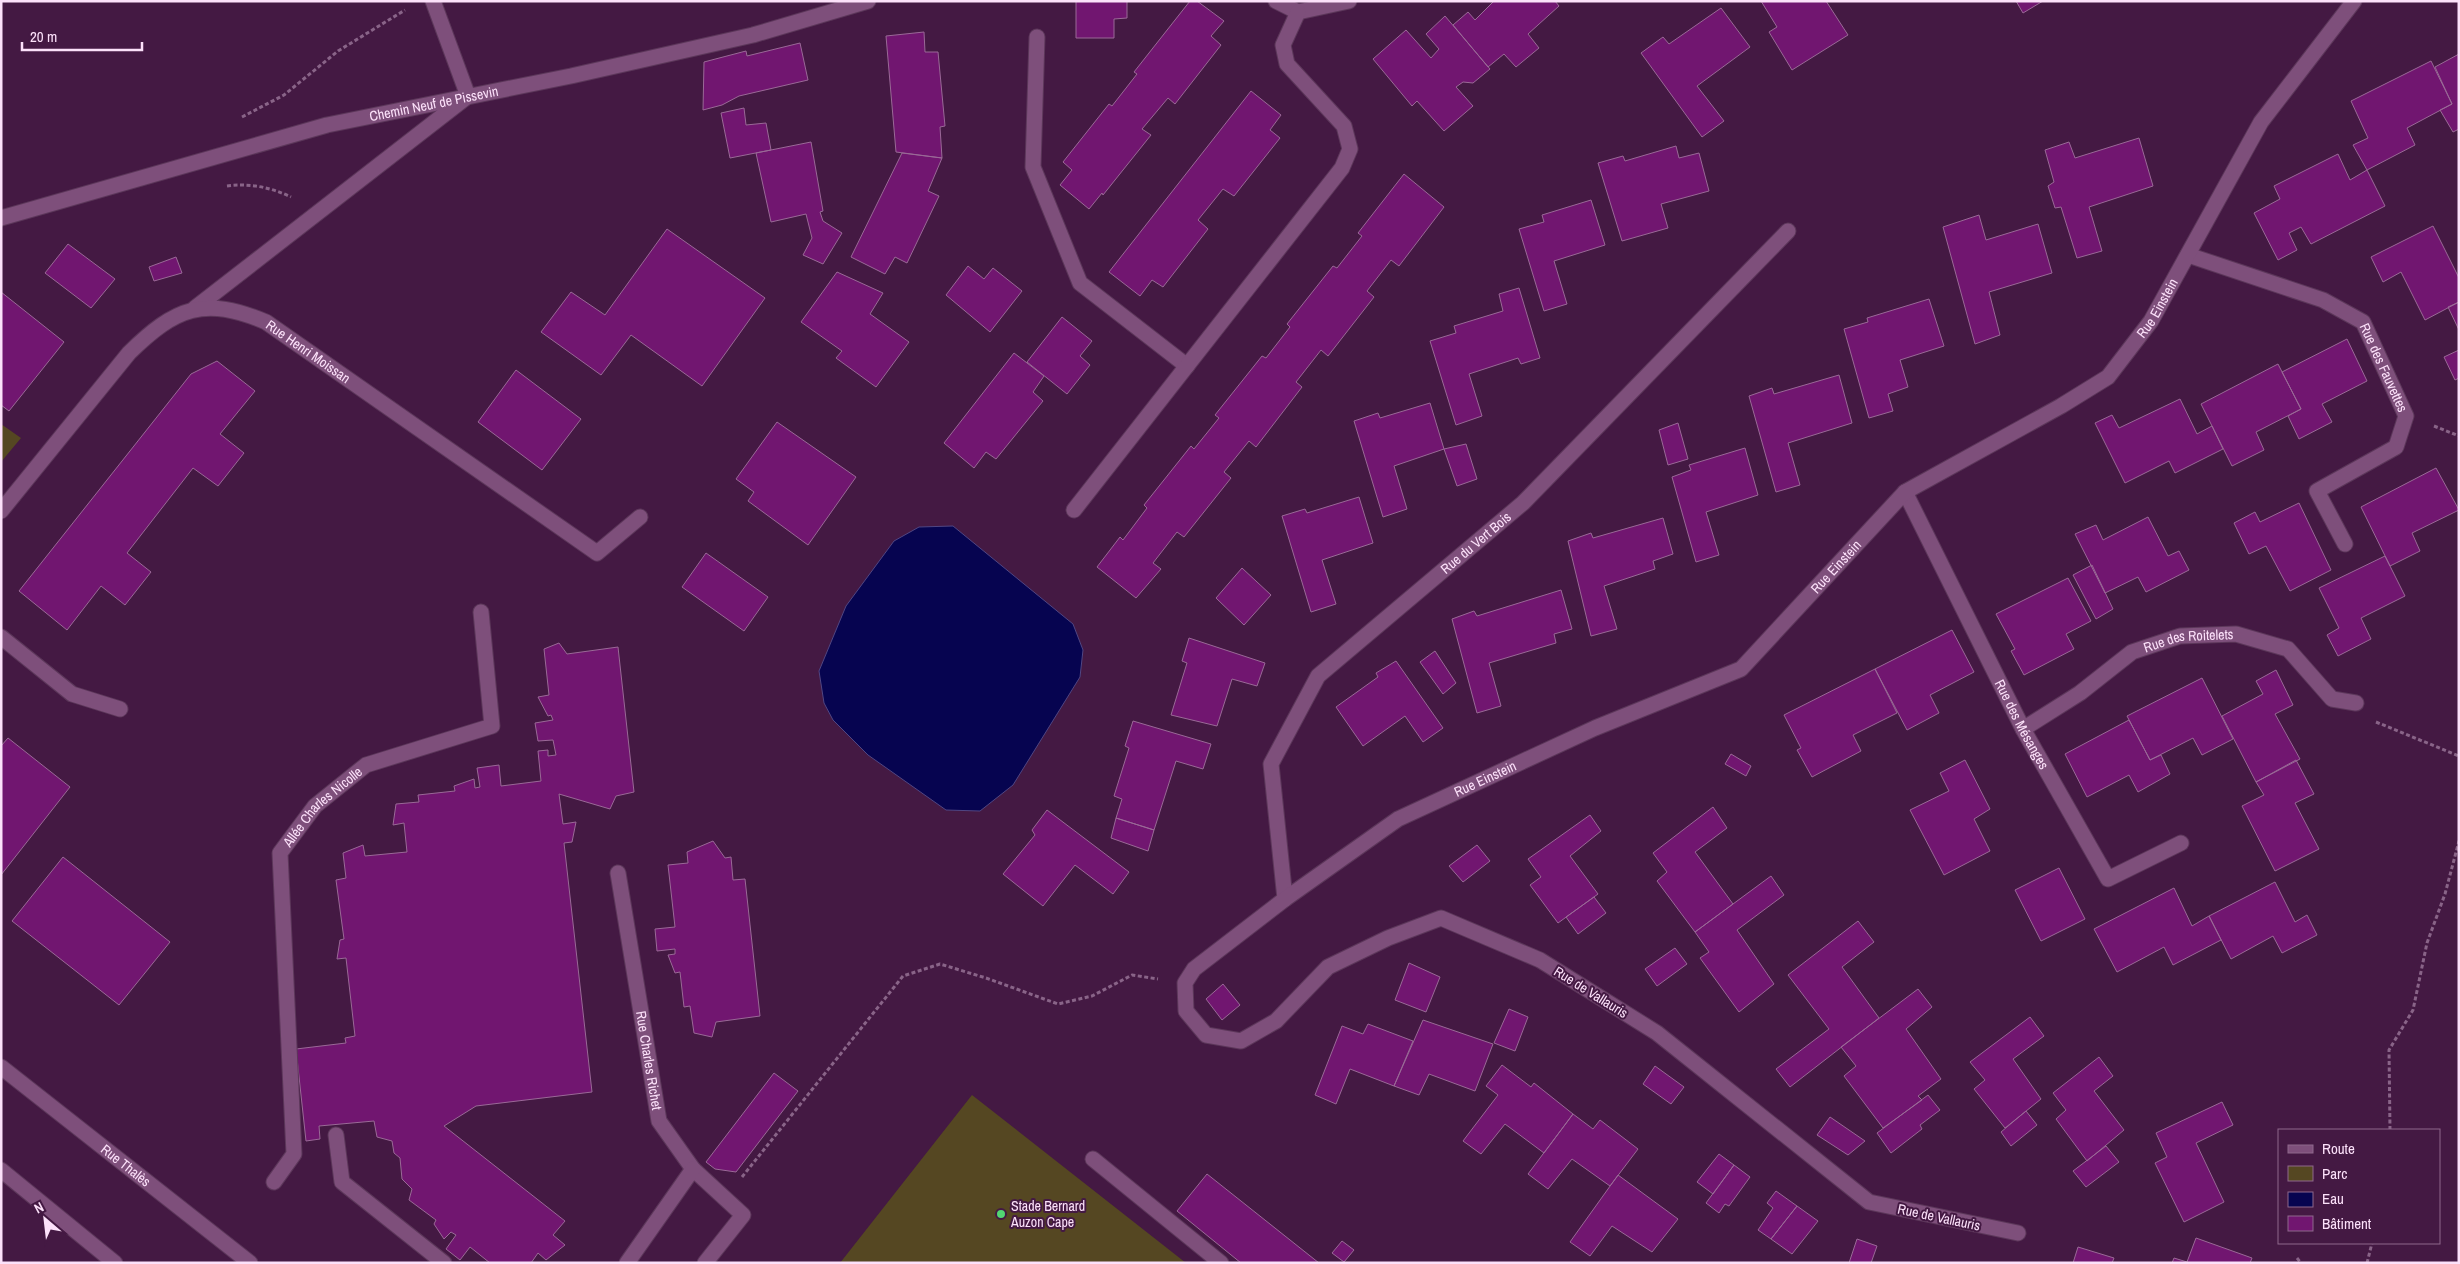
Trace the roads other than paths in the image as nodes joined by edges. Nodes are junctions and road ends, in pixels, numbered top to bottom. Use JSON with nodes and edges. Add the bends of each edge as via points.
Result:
{"nodes":[{"id":1,"x":433,"y":1,"type":"edge"},
{"id":2,"x":868,"y":1,"type":"edge"},
{"id":3,"x":1276,"y":1,"type":"edge"},
{"id":4,"x":1349,"y":1,"type":"edge"},
{"id":5,"x":2354,"y":1,"type":"edge"},
{"id":6,"x":1298,"y":12,"type":"junction"},
{"id":7,"x":1037,"y":37,"type":"dead end"},
{"id":8,"x":468,"y":96,"type":"junction"},
{"id":9,"x":1,"y":218,"type":"edge"},
{"id":10,"x":1788,"y":231,"type":"dead end"},
{"id":11,"x":2188,"y":254,"type":"junction"},
{"id":12,"x":194,"y":309,"type":"junction"},
{"id":13,"x":1187,"y":366,"type":"junction"},
{"id":14,"x":1905,"y":492,"type":"junction"},
{"id":15,"x":1074,"y":510,"type":"dead end"},
{"id":16,"x":1,"y":511,"type":"edge"},
{"id":17,"x":640,"y":517,"type":"dead end"},
{"id":18,"x":2346,"y":544,"type":"dead end"},
{"id":19,"x":482,"y":612,"type":"dead end"},
{"id":20,"x":1,"y":637,"type":"edge"},
{"id":21,"x":2356,"y":703,"type":"road end"},
{"id":22,"x":120,"y":709,"type":"dead end"},
{"id":23,"x":2023,"y":728,"type":"junction"},
{"id":24,"x":2181,"y":843,"type":"dead end"},
{"id":25,"x":618,"y":873,"type":"dead end"},
{"id":26,"x":1285,"y":899,"type":"junction"},
{"id":27,"x":1185,"y":983,"type":"joint"},
{"id":28,"x":1,"y":1067,"type":"edge"},
{"id":29,"x":336,"y":1135,"type":"dead end"},
{"id":30,"x":1093,"y":1159,"type":"dead end"},
{"id":31,"x":1,"y":1170,"type":"edge"},
{"id":32,"x":693,"y":1170,"type":"junction"},
{"id":33,"x":274,"y":1182,"type":"dead end"},
{"id":34,"x":2018,"y":1233,"type":"dead end"},
{"id":35,"x":115,"y":1263,"type":"edge"},
{"id":36,"x":250,"y":1263,"type":"edge"},
{"id":37,"x":444,"y":1263,"type":"edge"},
{"id":38,"x":627,"y":1263,"type":"edge"},
{"id":39,"x":705,"y":1263,"type":"edge"},
{"id":40,"x":1221,"y":1263,"type":"edge"}],
"edges":[{"from":1,"to":8,"type":"street"},
{"from":2,"to":8,"type":"street","name":"Chemin Neuf de Pissevin","via":[[753,35]]},
{"from":3,"to":6,"type":"street"},
{"from":4,"to":6,"type":"street"},
{"from":5,"to":11,"type":"street","name":"Rue Einstein","via":[[2261,122]]},
{"from":6,"to":13,"type":"street","via":[[1283,45],[1287,64],[1344,126],[1350,149],[1342,168]]},
{"from":7,"to":13,"type":"street","via":[[1033,167],[1080,283]]},
{"from":8,"to":9,"type":"street","name":"Chemin Neuf de Pissevin","via":[[327,125]]},
{"from":8,"to":12,"type":"street"},
{"from":10,"to":26,"type":"street","name":"Rue du Vert Bois","via":[[1523,502],[1318,676],[1271,764]]},
{"from":11,"to":14,"type":"street","name":"Rue Einstein","via":[[2152,321],[2108,377]]},
{"from":11,"to":18,"type":"street","name":"Rue des Fauvettes","via":[[2323,300],[2363,322],[2406,416],[2396,447],[2317,491]]},
{"from":12,"to":16,"type":"street","name":"Rue Henri Moissan","via":[[152,330],[129,353]]},
{"from":12,"to":17,"type":"street","name":"Rue Henri Moissan","via":[[225,308],[266,322],[597,552]]},
{"from":13,"to":15,"type":"street"},
{"from":14,"to":23,"type":"street","name":"Rue des Mésanges"},
{"from":14,"to":26,"type":"street","name":"Rue Einstein","via":[[1741,669],[1595,728],[1398,819]]},
{"from":19,"to":33,"type":"street","name":"Allée Charles Nicolle","via":[[492,726],[366,765],[315,806],[280,853],[294,1154]]},
{"from":20,"to":22,"type":"street","via":[[72,694]]},
{"from":21,"to":23,"type":"street","name":"Rue des Roitelets","via":[[2332,699],[2288,649],[2236,634],[2180,636],[2132,652],[2080,693]]},
{"from":23,"to":24,"type":"street","name":"Rue des Mésanges","via":[[2108,879]]},
{"from":25,"to":32,"type":"street","name":"Rue Charles Richet","via":[[660,1121]]},
{"from":26,"to":27,"type":"street","name":"Rue Einstein","via":[[1194,969]]},
{"from":27,"to":34,"type":"street","name":"Rue de Vallauris","via":[[1186,1011],[1206,1034],[1241,1041],[1276,1021],[1328,967],[1388,938],[1441,918],[1540,960],[1657,1032],[1869,1202]]},
{"from":28,"to":36,"type":"street","name":"Rue Thalès"},
{"from":29,"to":37,"type":"street","via":[[342,1182]]},
{"from":30,"to":40,"type":"street"},
{"from":31,"to":35,"type":"street"},
{"from":32,"to":38,"type":"street"},
{"from":32,"to":39,"type":"street","name":"Rue Charles Richet","via":[[743,1215]]}]}
